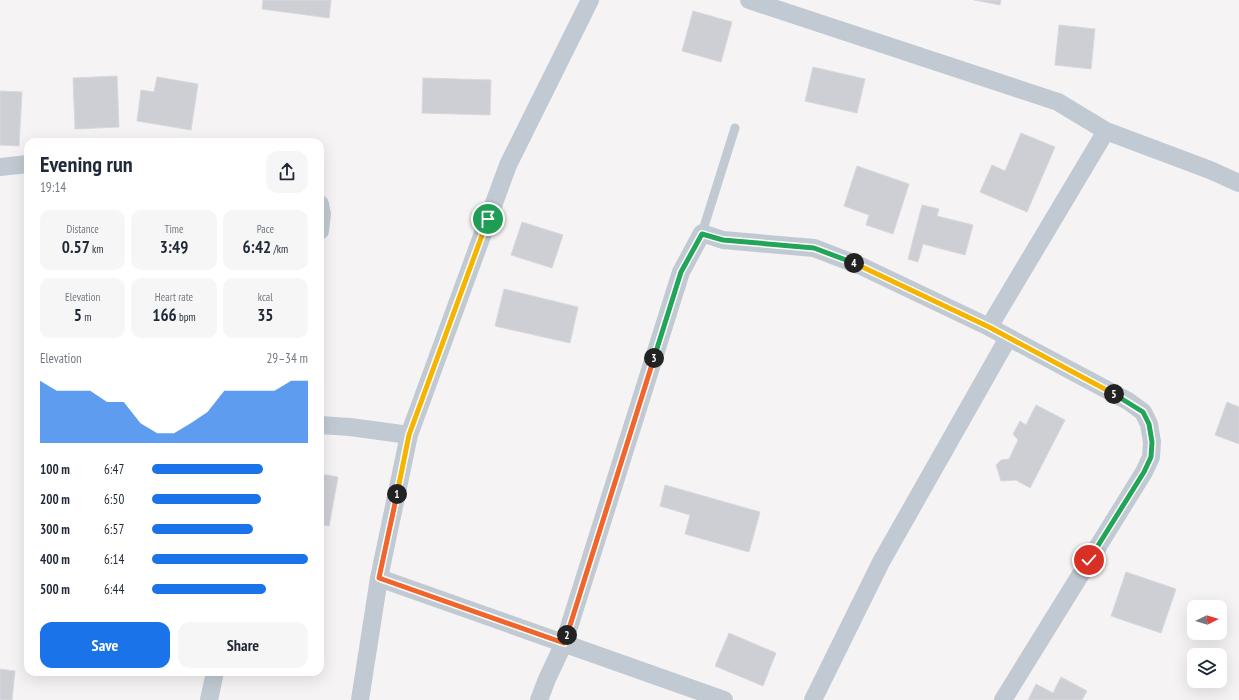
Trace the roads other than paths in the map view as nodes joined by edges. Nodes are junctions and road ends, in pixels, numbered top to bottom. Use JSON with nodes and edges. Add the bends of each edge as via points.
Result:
{"nodes":[{"id":1,"x":590,"y":0,"type":"edge"},
{"id":2,"x":749,"y":0,"type":"edge"},
{"id":3,"x":735,"y":128,"type":"dead end"},
{"id":4,"x":1106,"y":131,"type":"junction"},
{"id":5,"x":24,"y":164,"type":"edge"},
{"id":6,"x":0,"y":167,"type":"edge"},
{"id":7,"x":1239,"y":183,"type":"edge"},
{"id":8,"x":702,"y":234,"type":"junction"},
{"id":9,"x":989,"y":327,"type":"junction"},
{"id":10,"x":1008,"y":338,"type":"junction"},
{"id":11,"x":324,"y":425,"type":"edge"},
{"id":12,"x":409,"y":435,"type":"junction"},
{"id":13,"x":379,"y":578,"type":"junction"},
{"id":14,"x":564,"y":643,"type":"junction"},
{"id":15,"x":214,"y":676,"type":"edge"},
{"id":16,"x":209,"y":700,"type":"edge"},
{"id":17,"x":360,"y":700,"type":"edge"},
{"id":18,"x":539,"y":700,"type":"edge"},
{"id":19,"x":724,"y":700,"type":"edge"},
{"id":20,"x":813,"y":700,"type":"edge"},
{"id":21,"x":1003,"y":700,"type":"edge"}],
"edges":[{"from":1,"to":12,"type":"street","via":[[508,165]]},
{"from":2,"to":4,"type":"street","via":[[1058,102]]},
{"from":3,"to":8,"type":"lane"},
{"from":4,"to":7,"type":"street"},
{"from":4,"to":9,"type":"street"},
{"from":5,"to":6,"type":"street"},
{"from":8,"to":9,"type":"street","via":[[723,240],[814,248],[861,266]]},
{"from":8,"to":14,"type":"street","via":[[681,272]]},
{"from":9,"to":10,"type":"street"},
{"from":10,"to":20,"type":"street","via":[[881,562]]},
{"from":10,"to":21,"type":"street","via":[[1128,401],[1143,412],[1149,424],[1152,442],[1151,457],[1144,472]]},
{"from":11,"to":12,"type":"street"},
{"from":12,"to":13,"type":"street"},
{"from":13,"to":14,"type":"street"},
{"from":13,"to":17,"type":"street"},
{"from":14,"to":18,"type":"street"},
{"from":14,"to":19,"type":"street"},
{"from":15,"to":16,"type":"street"}]}
